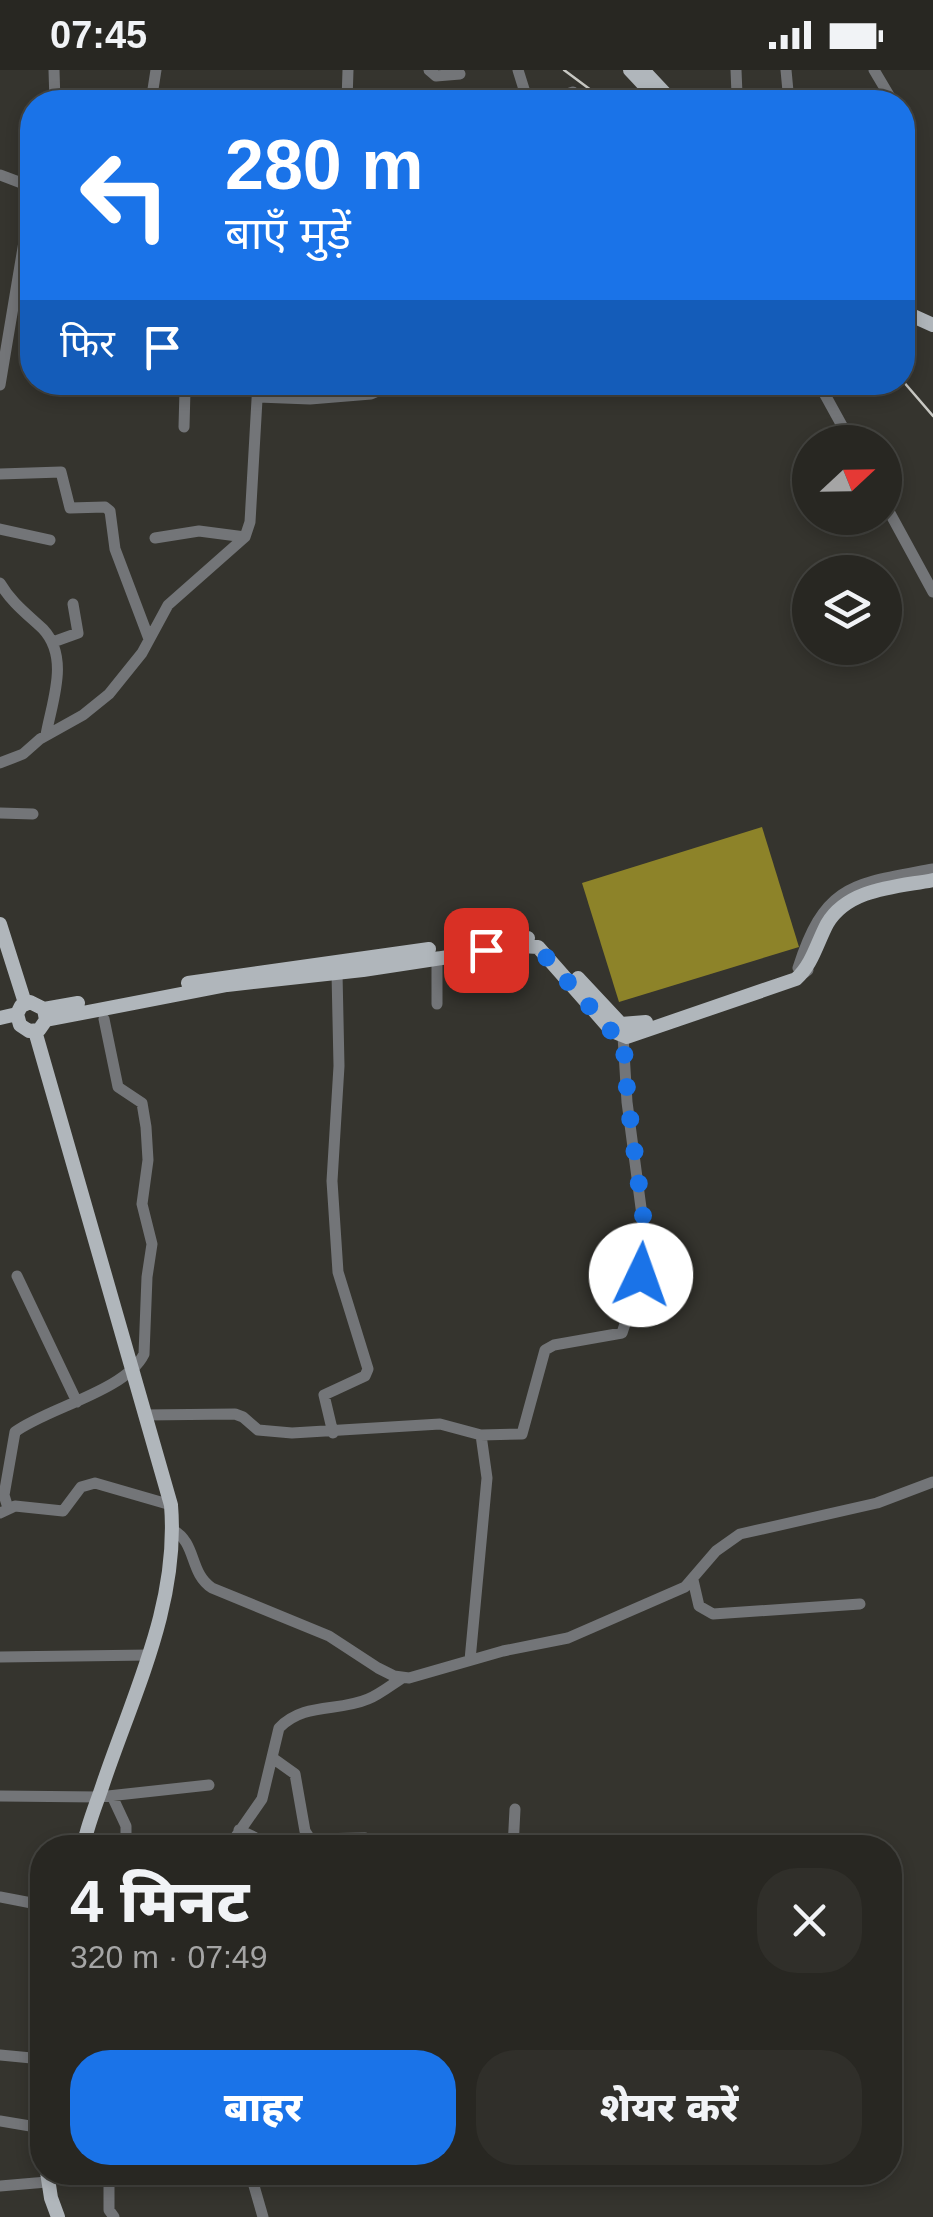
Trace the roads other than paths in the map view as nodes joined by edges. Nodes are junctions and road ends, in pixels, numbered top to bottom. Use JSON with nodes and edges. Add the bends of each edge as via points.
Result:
{"nodes":[{"id":1,"x":428,"y":70,"type":"edge"},
{"id":2,"x":630,"y":70,"type":"edge"},
{"id":3,"x":643,"y":70,"type":"edge"},
{"id":4,"x":460,"y":74,"type":"dead end"},
{"id":5,"x":649,"y":90,"type":"edge"},
{"id":6,"x":662,"y":90,"type":"edge"},
{"id":7,"x":20,"y":281,"type":"edge"},
{"id":8,"x":0,"y":385,"type":"edge"},
{"id":9,"x":185,"y":395,"type":"edge"},
{"id":10,"x":258,"y":395,"type":"edge"},
{"id":11,"x":291,"y":395,"type":"edge"},
{"id":12,"x":310,"y":395,"type":"edge"},
{"id":13,"x":360,"y":395,"type":"edge"},
{"id":14,"x":825,"y":395,"type":"edge"},
{"id":15,"x":310,"y":399,"type":"junction"},
{"id":16,"x":842,"y":425,"type":"edge"},
{"id":17,"x":184,"y":427,"type":"dead end"},
{"id":18,"x":0,"y":474,"type":"edge"},
{"id":19,"x":0,"y":529,"type":"edge"},
{"id":20,"x":902,"y":535,"type":"edge"},
{"id":21,"x":245,"y":537,"type":"junction"},
{"id":22,"x":155,"y":538,"type":"dead end"},
{"id":23,"x":50,"y":540,"type":"dead end"},
{"id":24,"x":0,"y":583,"type":"edge"},
{"id":25,"x":933,"y":592,"type":"edge"},
{"id":26,"x":73,"y":604,"type":"dead end"},
{"id":27,"x":148,"y":639,"type":"junction"},
{"id":28,"x":53,"y":642,"type":"junction"},
{"id":29,"x":46,"y":735,"type":"junction"},
{"id":30,"x":0,"y":763,"type":"edge"},
{"id":31,"x":0,"y":813,"type":"edge"},
{"id":32,"x":33,"y":814,"type":"dead end"},
{"id":33,"x":933,"y":877,"type":"edge"},
{"id":34,"x":0,"y":924,"type":"edge"},
{"id":35,"x":4,"y":946,"type":"edge"},
{"id":36,"x":436,"y":957,"type":"junction"},
{"id":37,"x":803,"y":967,"type":"junction"},
{"id":38,"x":337,"y":973,"type":"junction"},
{"id":39,"x":438,"y":1004,"type":"dead end"},
{"id":40,"x":20,"y":1014,"type":"junction"},
{"id":41,"x":0,"y":1018,"type":"edge"},
{"id":42,"x":42,"y":1020,"type":"junction"},
{"id":43,"x":104,"y":1020,"type":"dead end"},
{"id":44,"x":0,"y":1027,"type":"edge"},
{"id":45,"x":623,"y":1036,"type":"junction"},
{"id":46,"x":17,"y":1276,"type":"dead end"},
{"id":47,"x":130,"y":1369,"type":"junction"},
{"id":48,"x":77,"y":1402,"type":"junction"},
{"id":49,"x":144,"y":1414,"type":"junction"},
{"id":50,"x":333,"y":1432,"type":"junction"},
{"id":51,"x":482,"y":1435,"type":"junction"},
{"id":52,"x":933,"y":1482,"type":"edge"},
{"id":53,"x":172,"y":1505,"type":"junction"},
{"id":54,"x":4,"y":1511,"type":"edge"},
{"id":55,"x":174,"y":1530,"type":"junction"},
{"id":56,"x":693,"y":1580,"type":"junction"},
{"id":57,"x":860,"y":1604,"type":"dead end"},
{"id":58,"x":150,"y":1655,"type":"junction"},
{"id":59,"x":0,"y":1657,"type":"edge"},
{"id":60,"x":470,"y":1660,"type":"junction"},
{"id":61,"x":402,"y":1678,"type":"junction"},
{"id":62,"x":274,"y":1759,"type":"junction"},
{"id":63,"x":209,"y":1784,"type":"dead end"},
{"id":64,"x":0,"y":1796,"type":"edge"},
{"id":65,"x":106,"y":1796,"type":"junction"},
{"id":66,"x":515,"y":1810,"type":"dead end"},
{"id":67,"x":239,"y":1830,"type":"junction"},
{"id":68,"x":89,"y":1835,"type":"edge"},
{"id":69,"x":126,"y":1835,"type":"edge"},
{"id":70,"x":236,"y":1835,"type":"edge"},
{"id":71,"x":250,"y":1835,"type":"edge"},
{"id":72,"x":307,"y":1835,"type":"edge"},
{"id":73,"x":514,"y":1835,"type":"edge"},
{"id":74,"x":0,"y":1896,"type":"edge"},
{"id":75,"x":30,"y":1902,"type":"edge"},
{"id":76,"x":0,"y":2055,"type":"edge"},
{"id":77,"x":30,"y":2058,"type":"edge"},
{"id":78,"x":0,"y":2120,"type":"edge"},
{"id":79,"x":30,"y":2126,"type":"edge"},
{"id":80,"x":30,"y":2180,"type":"edge"},
{"id":81,"x":49,"y":2185,"type":"edge"},
{"id":82,"x":109,"y":2185,"type":"edge"},
{"id":83,"x":254,"y":2185,"type":"edge"},
{"id":84,"x":0,"y":2186,"type":"edge"},
{"id":85,"x":58,"y":2217,"type":"edge"},
{"id":86,"x":114,"y":2217,"type":"edge"},
{"id":87,"x":263,"y":2217,"type":"edge"}],
"edges":[{"from":1,"to":4,"type":"street"},
{"from":2,"to":5,"type":"main road"},
{"from":3,"to":6,"type":"main road"},
{"from":7,"to":8,"type":"street"},
{"from":9,"to":17,"type":"street"},
{"from":10,"to":21,"type":"street"},
{"from":11,"to":15,"type":"street"},
{"from":12,"to":15,"type":"street"},
{"from":13,"to":15,"type":"street"},
{"from":14,"to":16,"type":"street"},
{"from":18,"to":27,"type":"street","via":[[61,472],[70,508],[110,511],[115,549]]},
{"from":19,"to":23,"type":"street"},
{"from":20,"to":25,"type":"street"},
{"from":21,"to":22,"type":"street","via":[[199,531]]},
{"from":21,"to":27,"type":"street","via":[[176,595]]},
{"from":24,"to":28,"type":"street"},
{"from":26,"to":28,"type":"street","via":[[79,632]]},
{"from":27,"to":29,"type":"street","via":[[109,694]]},
{"from":28,"to":29,"type":"street","via":[[58,666]]},
{"from":29,"to":30,"type":"street"},
{"from":31,"to":32,"type":"street"},
{"from":33,"to":37,"type":"main road","via":[[868,886],[841,900],[824,918]]},
{"from":34,"to":35,"type":"main road"},
{"from":35,"to":40,"type":"main road"},
{"from":36,"to":38,"type":"main road"},
{"from":36,"to":39,"type":"street"},
{"from":36,"to":45,"type":"main road","via":[[538,948],[612,1032]]},
{"from":37,"to":42,"type":"main road","via":[[633,1025],[618,1021],[552,948],[523,937],[220,977]]},
{"from":37,"to":45,"type":"main road","via":[[796,979]]},
{"from":38,"to":42,"type":"main road","via":[[227,985]]},
{"from":38,"to":50,"type":"street","via":[[332,1181],[338,1272],[368,1369],[324,1395]]},
{"from":40,"to":41,"type":"main road"},
{"from":40,"to":42,"type":"main road","via":[[24,1029]]},
{"from":40,"to":42,"type":"main road","via":[[36,1002]]},
{"from":40,"to":44,"type":"main road"},
{"from":42,"to":47,"type":"main road"},
{"from":43,"to":47,"type":"street","via":[[118,1087],[142,1103],[146,1127],[142,1204],[152,1244],[144,1354]]},
{"from":45,"to":51,"type":"street","via":[[646,1238],[624,1329],[549,1347],[524,1430]]},
{"from":46,"to":48,"type":"street"},
{"from":47,"to":48,"type":"street"},
{"from":47,"to":49,"type":"main road"},
{"from":48,"to":54,"type":"street","via":[[15,1432]]},
{"from":49,"to":50,"type":"street","via":[[235,1414],[258,1430]]},
{"from":49,"to":53,"type":"main road"},
{"from":50,"to":51,"type":"street","via":[[440,1424]]},
{"from":51,"to":60,"type":"street","via":[[487,1478]]},
{"from":52,"to":56,"type":"street","via":[[877,1503],[740,1534],[716,1550]]},
{"from":53,"to":54,"type":"street","via":[[95,1483],[81,1487],[63,1510]]},
{"from":53,"to":55,"type":"main road"},
{"from":55,"to":58,"type":"main road","via":[[170,1585]]},
{"from":55,"to":61,"type":"street","via":[[186,1538],[204,1584],[329,1636]]},
{"from":56,"to":57,"type":"street","via":[[699,1606],[713,1614]]},
{"from":56,"to":60,"type":"street","via":[[568,1638]]},
{"from":58,"to":59,"type":"street"},
{"from":58,"to":65,"type":"main road"},
{"from":60,"to":61,"type":"street"},
{"from":61,"to":62,"type":"street","via":[[363,1701],[311,1709],[288,1720],[279,1728]]},
{"from":62,"to":67,"type":"street","via":[[262,1799]]},
{"from":62,"to":72,"type":"street","via":[[295,1774]]},
{"from":63,"to":65,"type":"street"},
{"from":64,"to":65,"type":"street"},
{"from":65,"to":68,"type":"main road"},
{"from":65,"to":69,"type":"street"},
{"from":66,"to":73,"type":"street"},
{"from":67,"to":70,"type":"street"},
{"from":67,"to":71,"type":"street"},
{"from":74,"to":75,"type":"street"},
{"from":76,"to":77,"type":"street"},
{"from":78,"to":79,"type":"street"},
{"from":80,"to":84,"type":"street"},
{"from":81,"to":85,"type":"main road"},
{"from":82,"to":86,"type":"street"},
{"from":83,"to":87,"type":"street"}]}
